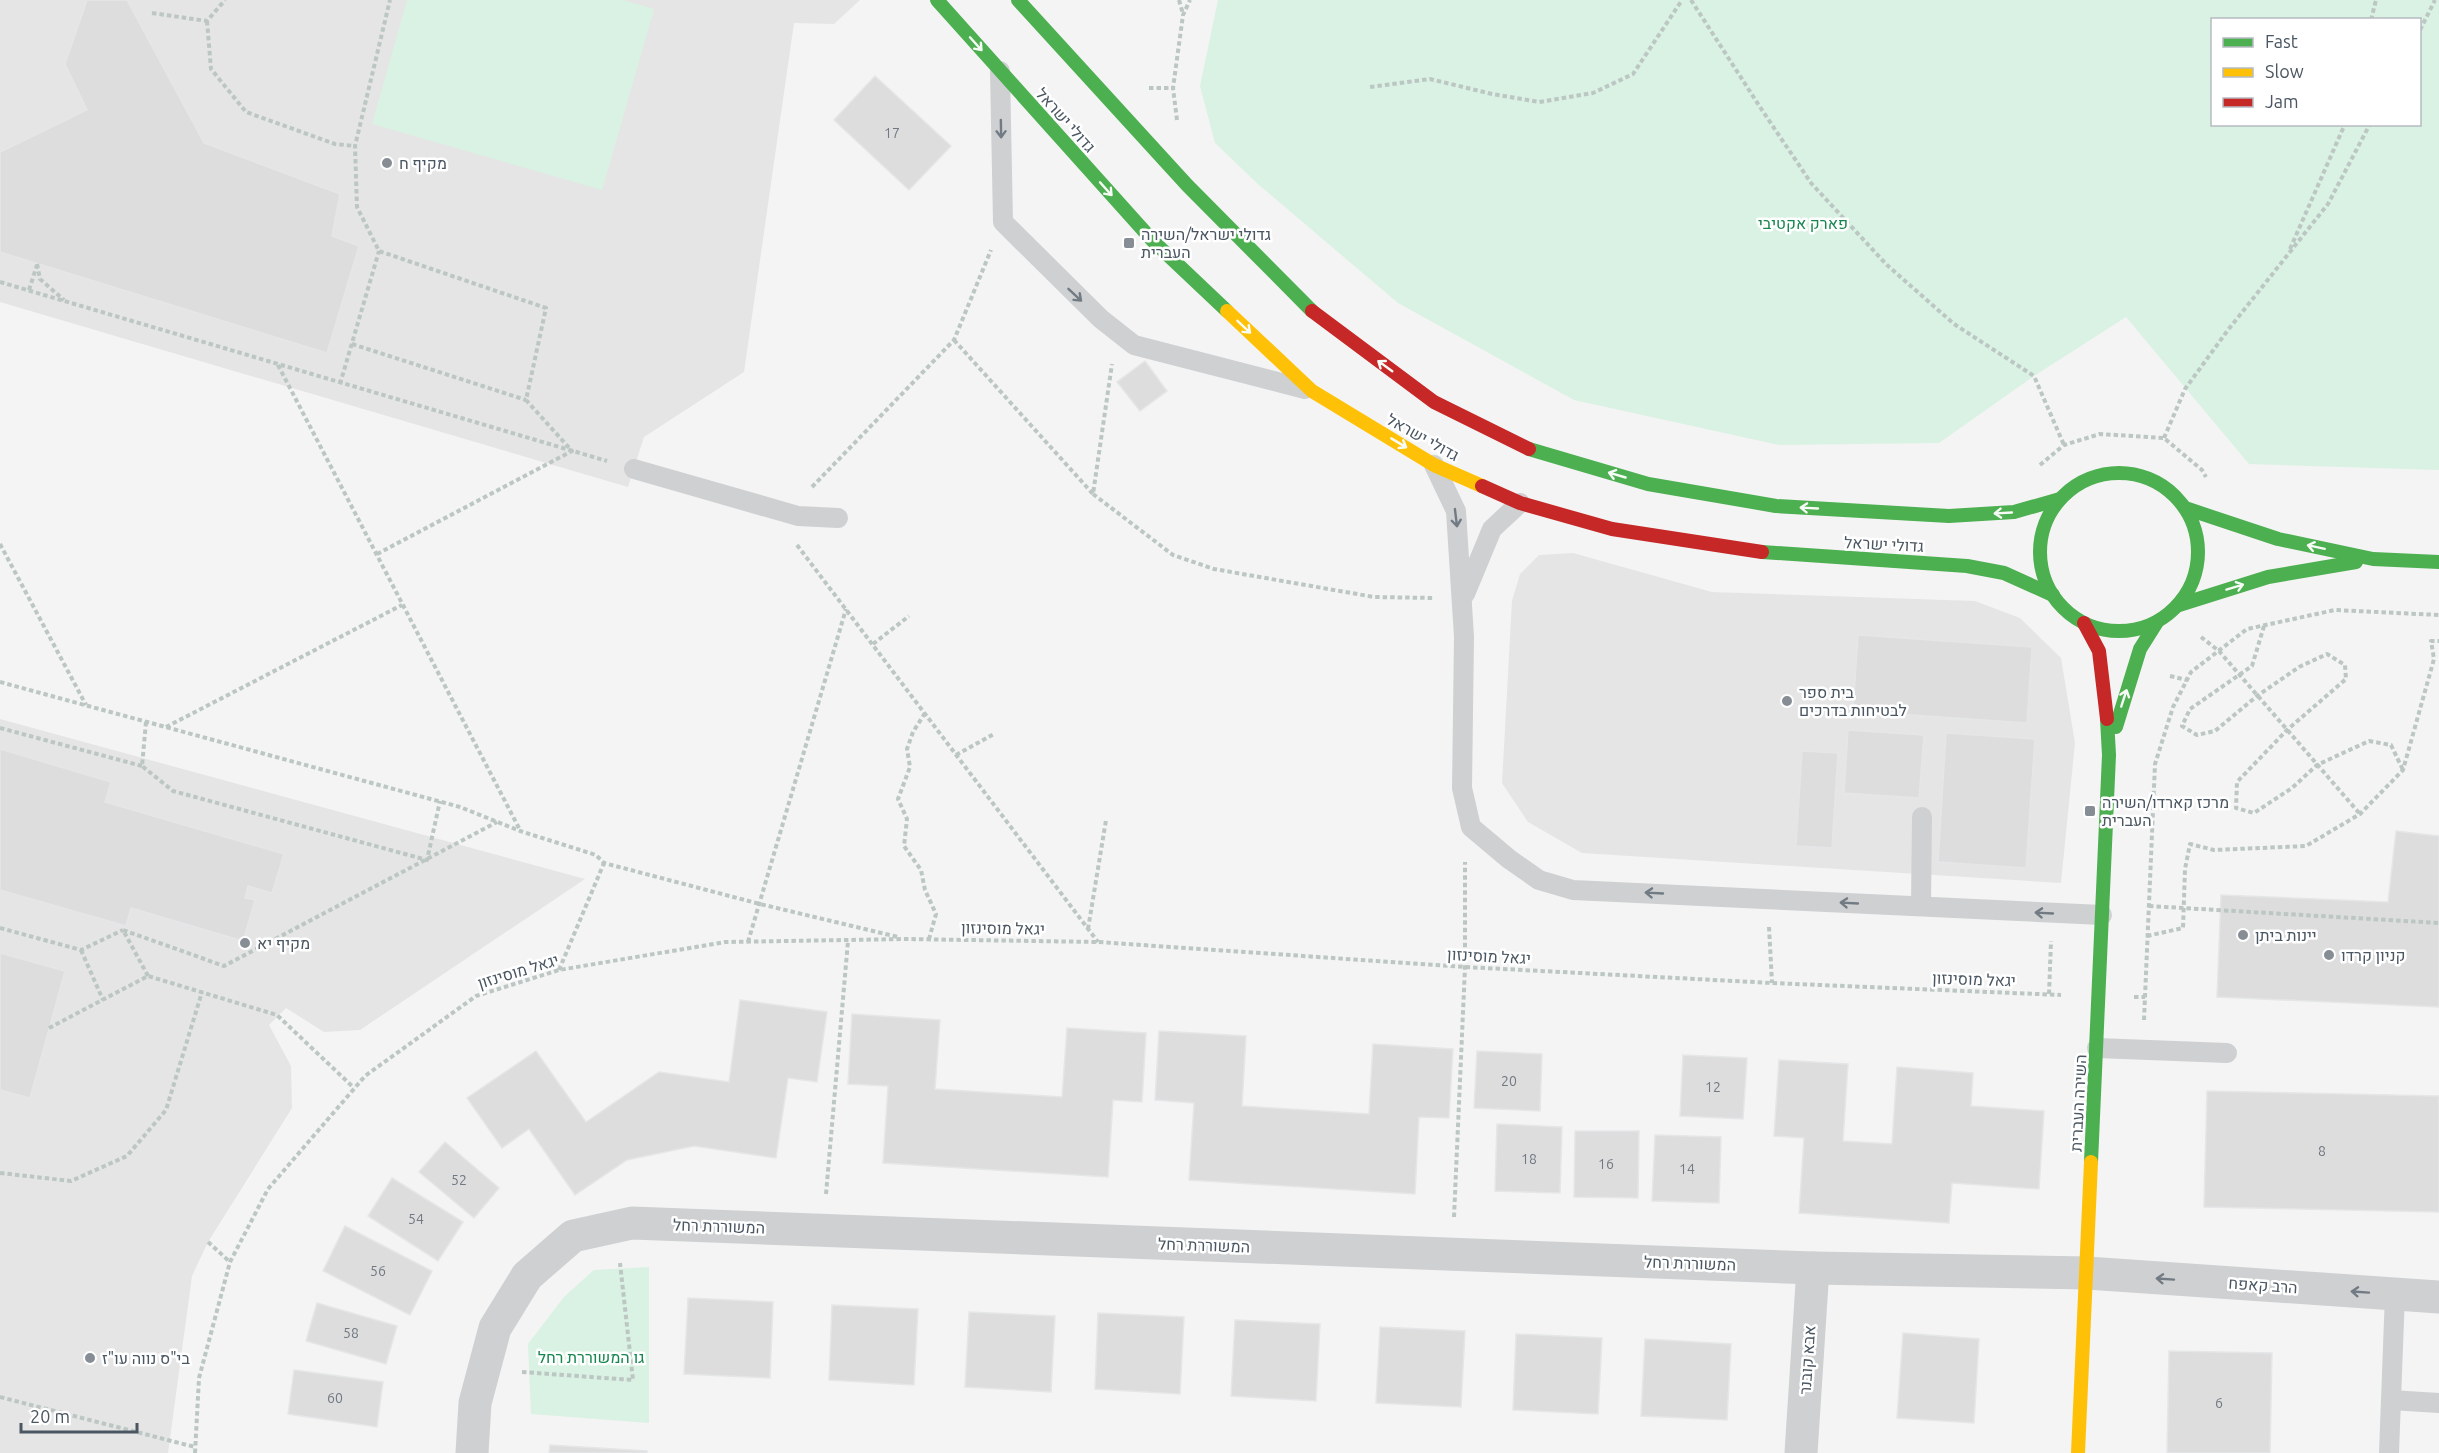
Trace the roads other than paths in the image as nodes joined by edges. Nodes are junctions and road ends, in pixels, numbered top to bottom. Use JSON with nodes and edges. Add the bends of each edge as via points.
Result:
{"nodes":[{"id":1,"x":937,"y":0,"type":"edge"},
{"id":2,"x":1018,"y":0,"type":"edge"},
{"id":3,"x":1000,"y":71,"type":"junction"},
{"id":4,"x":1312,"y":391,"type":"junction"},
{"id":5,"x":1434,"y":465,"type":"junction"},
{"id":6,"x":634,"y":469,"type":"road end"},
{"id":7,"x":2060,"y":499,"type":"junction"},
{"id":8,"x":1520,"y":502,"type":"junction"},
{"id":9,"x":2185,"y":508,"type":"junction"},
{"id":10,"x":838,"y":518,"type":"dead end"},
{"id":11,"x":2373,"y":559,"type":"junction"},
{"id":12,"x":2439,"y":562,"type":"edge"},
{"id":13,"x":2053,"y":595,"type":"junction"},
{"id":14,"x":1463,"y":599,"type":"junction"},
{"id":15,"x":2168,"y":613,"type":"junction"},
{"id":16,"x":2084,"y":623,"type":"junction"},
{"id":17,"x":2109,"y":755,"type":"junction"},
{"id":18,"x":1922,"y":817,"type":"dead end"},
{"id":19,"x":1921,"y":906,"type":"junction"},
{"id":20,"x":2102,"y":915,"type":"junction"},
{"id":21,"x":2097,"y":1048,"type":"junction"},
{"id":22,"x":2227,"y":1053,"type":"dead end"},
{"id":23,"x":1813,"y":1268,"type":"junction"},
{"id":24,"x":2087,"y":1273,"type":"junction"},
{"id":25,"x":2395,"y":1294,"type":"junction"},
{"id":26,"x":2439,"y":1297,"type":"edge"},
{"id":27,"x":2391,"y":1400,"type":"junction"},
{"id":28,"x":2439,"y":1403,"type":"edge"},
{"id":29,"x":472,"y":1453,"type":"edge"},
{"id":30,"x":1801,"y":1453,"type":"edge"},
{"id":31,"x":2078,"y":1453,"type":"edge"},
{"id":32,"x":2389,"y":1453,"type":"edge"}],
"edges":[{"from":1,"to":3,"type":"street","name":"גדולי ישראל","one_way":true},
{"from":7,"to":2,"type":"street","name":"גדולי ישראל","one_way":true,"via":[[2014,513],[1949,516],[1776,506],[1648,484],[1530,449],[1434,402],[1311,310],[1187,185]]},
{"from":3,"to":4,"type":"street","name":"גדולי ישראל","one_way":true,"via":[[1153,241]]},
{"from":3,"to":4,"type":"lane","one_way":true,"via":[[1003,222],[1093,311],[1134,345]]},
{"from":4,"to":5,"type":"street","name":"גדולי ישראל","one_way":true},
{"from":5,"to":8,"type":"street","name":"גדולי ישראל"},
{"from":5,"to":14,"type":"lane","one_way":true,"via":[[1456,511]]},
{"from":6,"to":10,"type":"lane","via":[[798,516]]},
{"from":7,"to":9,"type":"street","via":[[2078,484],[2101,475],[2125,473],[2148,478],[2169,490]]},
{"from":7,"to":13,"type":"street","via":[[2046,521],[2040,546],[2042,572]]},
{"from":8,"to":13,"type":"street","name":"גדולי ישראל","via":[[1612,529],[1772,554],[1967,566],[2004,573]]},
{"from":8,"to":14,"type":"lane","via":[[1492,529]]},
{"from":11,"to":9,"type":"street","one_way":true,"via":[[2278,539]]},
{"from":9,"to":15,"type":"street","via":[[2196,531],[2199,557],[2193,582]]},
{"from":11,"to":12,"type":"street"},
{"from":15,"to":11,"type":"street","one_way":true,"via":[[2268,577]]},
{"from":13,"to":16,"type":"street","via":[[2066,611]]},
{"from":19,"to":14,"type":"lane","one_way":true,"via":[[1574,890],[1539,880],[1471,827],[1462,788]]},
{"from":15,"to":16,"type":"street","via":[[2139,629],[2102,629]]},
{"from":17,"to":15,"type":"street","name":"השירה העברית","one_way":true,"via":[[2140,649]]},
{"from":16,"to":17,"type":"street","name":"השירה העברית","via":[[2099,651]]},
{"from":17,"to":20,"type":"street","name":"השירה העברית"},
{"from":18,"to":19,"type":"lane"},
{"from":20,"to":19,"type":"lane","one_way":true},
{"from":20,"to":21,"type":"street","name":"השירה העברית"},
{"from":21,"to":22,"type":"lane"},
{"from":21,"to":24,"type":"street","name":"השירה העברית"},
{"from":23,"to":24,"type":"street","name":"המשוררת רחל"},
{"from":23,"to":29,"type":"street","name":"המשוררת רחל","via":[[632,1223],[573,1236],[527,1276],[495,1328],[475,1403]]},
{"from":23,"to":30,"type":"street","name":"אבא קובנר"},
{"from":25,"to":24,"type":"street","name":"הרב קאפח","one_way":true},
{"from":24,"to":31,"type":"street","name":"השירה העברית"},
{"from":25,"to":26,"type":"street","name":"הרב קאפח"},
{"from":25,"to":27,"type":"lane"},
{"from":27,"to":28,"type":"lane"},
{"from":27,"to":32,"type":"lane"}]}
